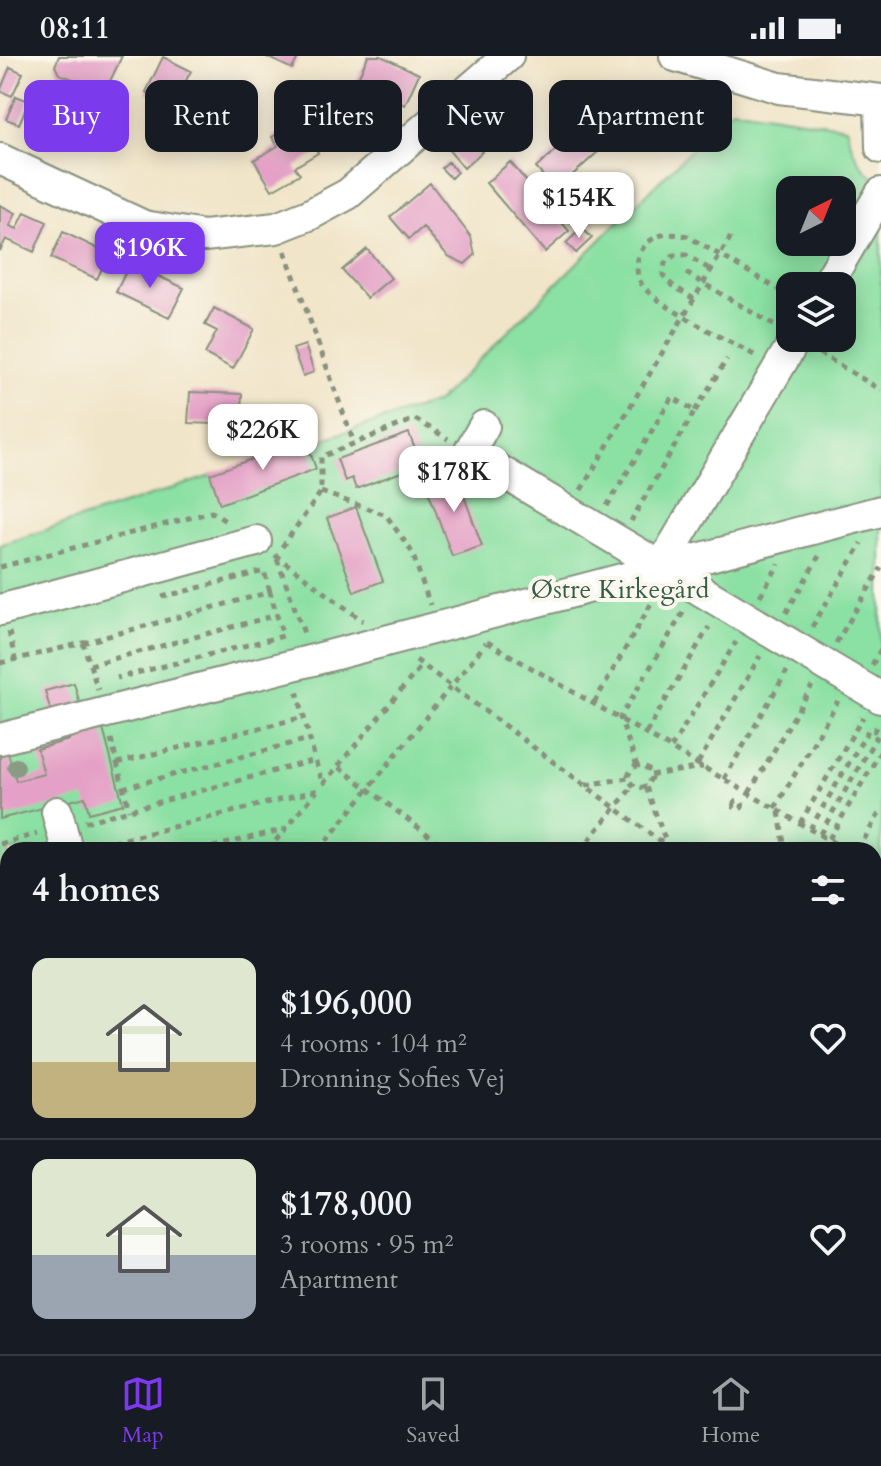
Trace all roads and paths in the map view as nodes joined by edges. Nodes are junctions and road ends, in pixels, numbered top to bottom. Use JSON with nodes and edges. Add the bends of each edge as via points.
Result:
{"nodes":[{"id":1,"x":508,"y":56,"type":"edge"},
{"id":2,"x":675,"y":56,"type":"edge"},
{"id":3,"x":880,"y":100,"type":"edge"},
{"id":4,"x":881,"y":148,"type":"edge"},
{"id":5,"x":0,"y":159,"type":"edge"},
{"id":6,"x":881,"y":193,"type":"edge"},
{"id":7,"x":276,"y":228,"type":"junction"},
{"id":8,"x":733,"y":233,"type":"dead end"},
{"id":9,"x":720,"y":255,"type":"junction"},
{"id":10,"x":711,"y":270,"type":"junction"},
{"id":11,"x":834,"y":272,"type":"edge"},
{"id":12,"x":686,"y":273,"type":"dead end"},
{"id":13,"x":704,"y":283,"type":"junction"},
{"id":14,"x":776,"y":288,"type":"edge"},
{"id":15,"x":694,"y":299,"type":"junction"},
{"id":16,"x":685,"y":315,"type":"junction"},
{"id":17,"x":776,"y":327,"type":"edge"},
{"id":18,"x":782,"y":352,"type":"edge"},
{"id":19,"x":818,"y":352,"type":"edge"},
{"id":20,"x":727,"y":359,"type":"dead end"},
{"id":21,"x":765,"y":361,"type":"dead end"},
{"id":22,"x":881,"y":390,"type":"edge"},
{"id":23,"x":695,"y":411,"type":"junction"},
{"id":24,"x":484,"y":426,"type":"dead end"},
{"id":25,"x":354,"y":443,"type":"junction"},
{"id":26,"x":469,"y":452,"type":"junction"},
{"id":27,"x":321,"y":492,"type":"junction"},
{"id":28,"x":568,"y":512,"type":"junction"},
{"id":29,"x":874,"y":524,"type":"edge"},
{"id":30,"x":826,"y":525,"type":"junction"},
{"id":31,"x":606,"y":535,"type":"junction"},
{"id":32,"x":781,"y":537,"type":"junction"},
{"id":33,"x":266,"y":548,"type":"junction"},
{"id":34,"x":0,"y":567,"type":"edge"},
{"id":35,"x":881,"y":568,"type":"edge"},
{"id":36,"x":665,"y":571,"type":"junction"},
{"id":37,"x":696,"y":590,"type":"junction"},
{"id":38,"x":270,"y":592,"type":"junction"},
{"id":39,"x":160,"y":598,"type":"dead end"},
{"id":40,"x":755,"y":605,"type":"dead end"},
{"id":41,"x":0,"y":610,"type":"edge"},
{"id":42,"x":277,"y":615,"type":"junction"},
{"id":43,"x":716,"y":616,"type":"dead end"},
{"id":44,"x":781,"y":621,"type":"dead end"},
{"id":45,"x":438,"y":627,"type":"junction"},
{"id":46,"x":478,"y":631,"type":"junction"},
{"id":47,"x":742,"y":631,"type":"dead end"},
{"id":48,"x":25,"y":633,"type":"dead end"},
{"id":49,"x":807,"y":636,"type":"dead end"},
{"id":50,"x":0,"y":639,"type":"edge"},
{"id":51,"x":389,"y":640,"type":"junction"},
{"id":52,"x":83,"y":643,"type":"junction"},
{"id":53,"x":767,"y":645,"type":"dead end"},
{"id":54,"x":831,"y":651,"type":"dead end"},
{"id":55,"x":313,"y":660,"type":"junction"},
{"id":56,"x":794,"y":660,"type":"dead end"},
{"id":57,"x":0,"y":663,"type":"edge"},
{"id":58,"x":90,"y":665,"type":"junction"},
{"id":59,"x":422,"y":665,"type":"junction"},
{"id":60,"x":818,"y":675,"type":"dead end"},
{"id":61,"x":451,"y":686,"type":"junction"},
{"id":62,"x":844,"y":689,"type":"dead end"},
{"id":63,"x":101,"y":698,"type":"junction"},
{"id":64,"x":282,"y":698,"type":"dead end"},
{"id":65,"x":594,"y":703,"type":"junction"},
{"id":66,"x":873,"y":706,"type":"edge"},
{"id":67,"x":304,"y":717,"type":"junction"},
{"id":68,"x":620,"y":718,"type":"junction"},
{"id":69,"x":646,"y":733,"type":"junction"},
{"id":70,"x":0,"y":739,"type":"edge"},
{"id":71,"x":309,"y":739,"type":"junction"},
{"id":72,"x":671,"y":748,"type":"junction"},
{"id":73,"x":881,"y":751,"type":"edge"},
{"id":74,"x":315,"y":760,"type":"junction"},
{"id":75,"x":117,"y":763,"type":"junction"},
{"id":76,"x":701,"y":765,"type":"junction"},
{"id":77,"x":637,"y":766,"type":"junction"},
{"id":78,"x":339,"y":767,"type":"junction"},
{"id":79,"x":651,"y":775,"type":"junction"},
{"id":80,"x":628,"y":778,"type":"junction"},
{"id":81,"x":724,"y":779,"type":"junction"},
{"id":82,"x":585,"y":785,"type":"junction"},
{"id":83,"x":633,"y":786,"type":"junction"},
{"id":84,"x":321,"y":787,"type":"junction"},
{"id":85,"x":646,"y":787,"type":"junction"},
{"id":86,"x":123,"y":788,"type":"junction"},
{"id":87,"x":367,"y":790,"type":"junction"},
{"id":88,"x":747,"y":792,"type":"junction"},
{"id":89,"x":740,"y":801,"type":"dead end"},
{"id":90,"x":614,"y":807,"type":"junction"},
{"id":91,"x":777,"y":810,"type":"junction"},
{"id":92,"x":881,"y":810,"type":"edge"},
{"id":93,"x":129,"y":811,"type":"junction"},
{"id":94,"x":800,"y":823,"type":"junction"},
{"id":95,"x":286,"y":828,"type":"junction"},
{"id":96,"x":810,"y":829,"type":"junction"},
{"id":97,"x":62,"y":830,"type":"edge"},
{"id":98,"x":820,"y":834,"type":"junction"},
{"id":99,"x":828,"y":840,"type":"junction"},
{"id":100,"x":9,"y":842,"type":"edge"},
{"id":101,"x":112,"y":842,"type":"edge"},
{"id":102,"x":232,"y":842,"type":"edge"},
{"id":103,"x":275,"y":842,"type":"edge"},
{"id":104,"x":325,"y":842,"type":"edge"},
{"id":105,"x":437,"y":842,"type":"edge"},
{"id":106,"x":587,"y":842,"type":"edge"},
{"id":107,"x":662,"y":842,"type":"edge"},
{"id":108,"x":668,"y":842,"type":"edge"},
{"id":109,"x":783,"y":842,"type":"edge"},
{"id":110,"x":832,"y":842,"type":"edge"},
{"id":111,"x":863,"y":842,"type":"edge"}],
"edges":[{"from":1,"to":7,"type":"street","via":[[348,194]]},
{"from":2,"to":3,"type":"street","via":[[779,88]]},
{"from":3,"to":4,"type":"street"},
{"from":5,"to":7,"type":"street","via":[[144,226],[204,236]]},
{"from":6,"to":11,"type":"street"},
{"from":7,"to":25,"type":"path"},
{"from":8,"to":9,"type":"path"},
{"from":9,"to":10,"type":"path"},
{"from":9,"to":14,"type":"path"},
{"from":9,"to":16,"type":"path","via":[[687,236],[670,233],[655,237],[643,249],[636,266],[641,284]]},
{"from":10,"to":13,"type":"path"},
{"from":10,"to":15,"type":"path","via":[[686,255],[665,263],[663,275]]},
{"from":12,"to":13,"type":"path"},
{"from":13,"to":15,"type":"path"},
{"from":13,"to":17,"type":"path"},
{"from":15,"to":16,"type":"path"},
{"from":16,"to":21,"type":"path"},
{"from":16,"to":28,"type":"path"},
{"from":18,"to":36,"type":"street"},
{"from":19,"to":22,"type":"path"},
{"from":20,"to":23,"type":"path"},
{"from":23,"to":31,"type":"path"},
{"from":23,"to":31,"type":"path","via":[[672,397]]},
{"from":24,"to":26,"type":"street"},
{"from":25,"to":26,"type":"path","via":[[415,419]]},
{"from":25,"to":27,"type":"path","via":[[321,457]]},
{"from":26,"to":28,"type":"street"},
{"from":27,"to":33,"type":"path"},
{"from":27,"to":45,"type":"path","via":[[386,515],[412,552]]},
{"from":28,"to":31,"type":"street"},
{"from":29,"to":30,"type":"street"},
{"from":29,"to":49,"type":"path"},
{"from":30,"to":32,"type":"street"},
{"from":30,"to":44,"type":"path","via":[[828,540]]},
{"from":31,"to":36,"type":"street"},
{"from":32,"to":36,"type":"street"},
{"from":32,"to":40,"type":"path","via":[[786,553]]},
{"from":33,"to":34,"type":"path","via":[[212,512]]},
{"from":33,"to":41,"type":"street"},
{"from":33,"to":51,"type":"path"},
{"from":33,"to":55,"type":"path"},
{"from":35,"to":54,"type":"path"},
{"from":36,"to":37,"type":"street"},
{"from":36,"to":46,"type":"street"},
{"from":36,"to":65,"type":"path"},
{"from":37,"to":66,"type":"street"},
{"from":37,"to":68,"type":"path"},
{"from":38,"to":39,"type":"path","via":[[264,571]]},
{"from":38,"to":42,"type":"path"},
{"from":38,"to":52,"type":"path"},
{"from":42,"to":58,"type":"path"},
{"from":42,"to":63,"type":"path","via":[[283,636]]},
{"from":43,"to":69,"type":"path"},
{"from":45,"to":46,"type":"street"},
{"from":45,"to":51,"type":"street"},
{"from":46,"to":61,"type":"path"},
{"from":46,"to":65,"type":"path"},
{"from":47,"to":72,"type":"path"},
{"from":48,"to":50,"type":"path"},
{"from":51,"to":55,"type":"street"},
{"from":51,"to":59,"type":"path"},
{"from":52,"to":57,"type":"path"},
{"from":52,"to":58,"type":"path"},
{"from":53,"to":76,"type":"path"},
{"from":55,"to":63,"type":"street"},
{"from":56,"to":81,"type":"path"},
{"from":58,"to":63,"type":"path"},
{"from":59,"to":61,"type":"path"},
{"from":59,"to":78,"type":"path"},
{"from":60,"to":88,"type":"path"},
{"from":61,"to":82,"type":"path"},
{"from":61,"to":87,"type":"path"},
{"from":62,"to":91,"type":"path"},
{"from":63,"to":70,"type":"street"},
{"from":63,"to":75,"type":"path"},
{"from":64,"to":67,"type":"path","via":[[298,694]]},
{"from":65,"to":68,"type":"path"},
{"from":66,"to":94,"type":"path"},
{"from":67,"to":71,"type":"path"},
{"from":67,"to":75,"type":"path"},
{"from":68,"to":69,"type":"path"},
{"from":68,"to":77,"type":"path"},
{"from":69,"to":72,"type":"path"},
{"from":71,"to":74,"type":"path"},
{"from":71,"to":86,"type":"path"},
{"from":72,"to":76,"type":"path"},
{"from":73,"to":99,"type":"path"},
{"from":74,"to":84,"type":"path"},
{"from":74,"to":93,"type":"path"},
{"from":75,"to":86,"type":"path"},
{"from":76,"to":79,"type":"path"},
{"from":76,"to":81,"type":"path"},
{"from":77,"to":79,"type":"path","via":[[645,766]]},
{"from":77,"to":80,"type":"path"},
{"from":78,"to":84,"type":"path"},
{"from":78,"to":87,"type":"path"},
{"from":79,"to":85,"type":"path"},
{"from":80,"to":82,"type":"path"},
{"from":80,"to":83,"type":"path"},
{"from":81,"to":88,"type":"path"},
{"from":82,"to":90,"type":"path"},
{"from":83,"to":85,"type":"path"},
{"from":83,"to":90,"type":"path"},
{"from":84,"to":95,"type":"path"},
{"from":84,"to":101,"type":"path"},
{"from":85,"to":108,"type":"path"},
{"from":86,"to":93,"type":"path"},
{"from":87,"to":104,"type":"path"},
{"from":87,"to":105,"type":"path"},
{"from":88,"to":89,"type":"path"},
{"from":88,"to":91,"type":"path"},
{"from":90,"to":106,"type":"path"},
{"from":90,"to":107,"type":"path"},
{"from":91,"to":94,"type":"path"},
{"from":91,"to":109,"type":"path"},
{"from":92,"to":111,"type":"path"},
{"from":93,"to":97,"type":"path"},
{"from":94,"to":96,"type":"path"},
{"from":95,"to":102,"type":"path"},
{"from":95,"to":103,"type":"path"},
{"from":96,"to":98,"type":"path"},
{"from":96,"to":98,"type":"path","via":[[869,729],[874,730],[878,734]]},
{"from":97,"to":100,"type":"path"},
{"from":98,"to":99,"type":"path"},
{"from":99,"to":110,"type":"path"}]}
